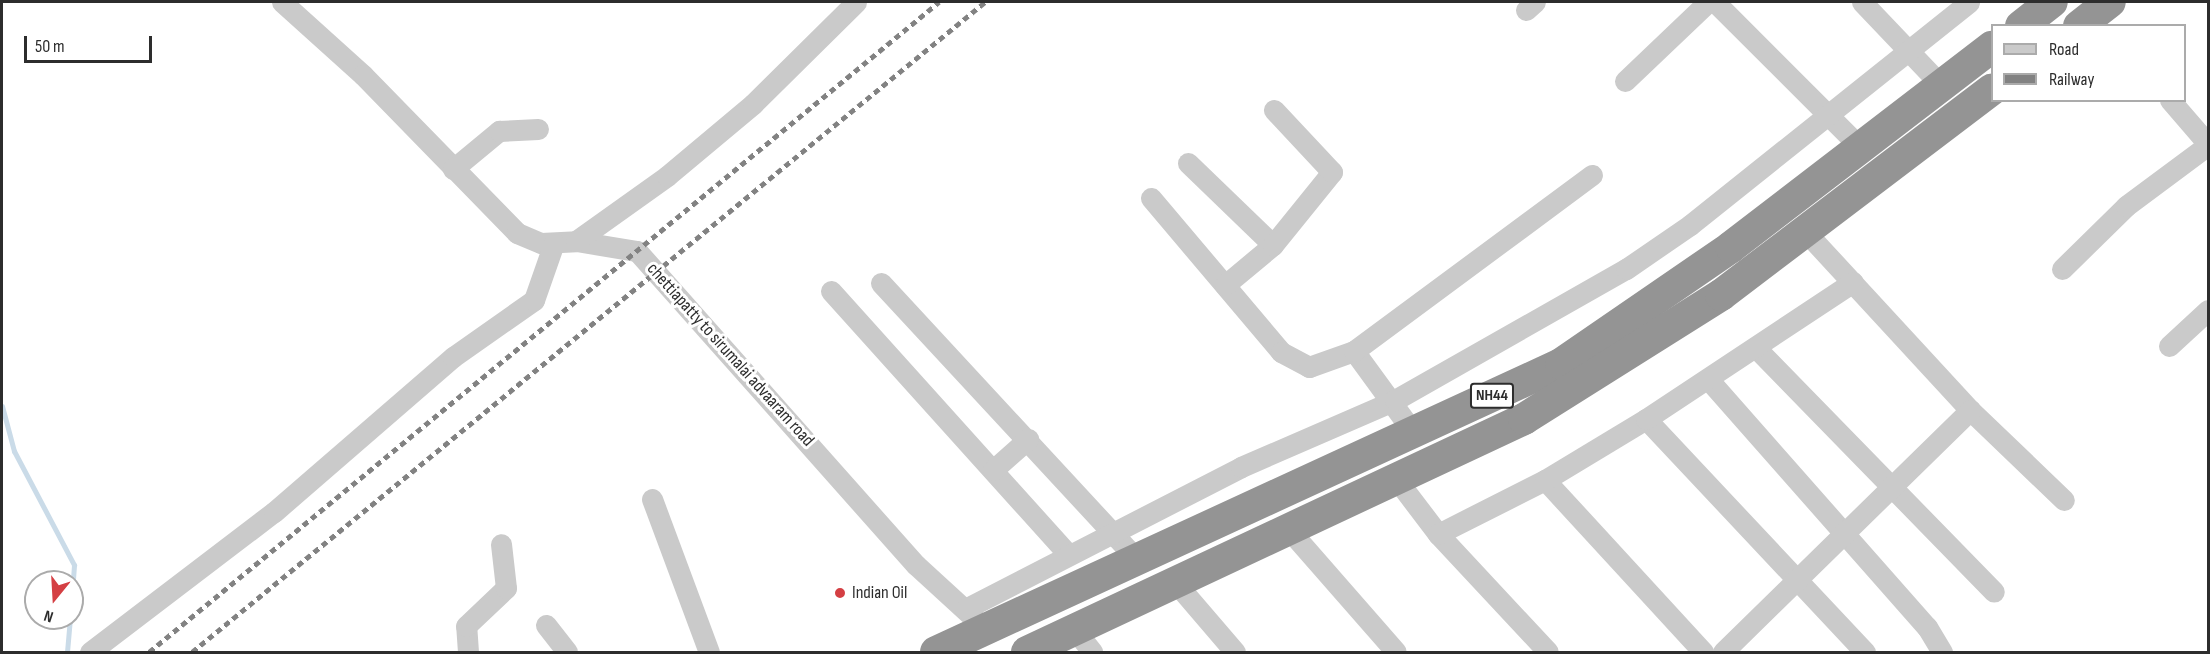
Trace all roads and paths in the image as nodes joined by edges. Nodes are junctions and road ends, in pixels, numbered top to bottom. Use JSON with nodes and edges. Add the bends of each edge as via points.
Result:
{"nodes":[{"id":1,"x":282,"y":2,"type":"edge"},
{"id":2,"x":856,"y":2,"type":"edge"},
{"id":3,"x":1708,"y":2,"type":"edge"},
{"id":4,"x":1715,"y":2,"type":"edge"},
{"id":5,"x":1862,"y":2,"type":"edge"},
{"id":6,"x":1969,"y":2,"type":"edge"},
{"id":7,"x":2052,"y":2,"type":"edge"},
{"id":8,"x":2024,"y":24,"type":"edge"},
{"id":9,"x":1991,"y":48,"type":"edge"},
{"id":10,"x":1908,"y":50,"type":"junction"},
{"id":11,"x":1625,"y":81,"type":"dead end"},
{"id":12,"x":1942,"y":86,"type":"junction"},
{"id":13,"x":1991,"y":90,"type":"edge"},
{"id":14,"x":2172,"y":102,"type":"edge"},
{"id":15,"x":1274,"y":110,"type":"dead end"},
{"id":16,"x":1827,"y":115,"type":"junction"},
{"id":17,"x":538,"y":129,"type":"dead end"},
{"id":18,"x":2208,"y":144,"type":"edge"},
{"id":19,"x":1861,"y":148,"type":"junction"},
{"id":20,"x":1188,"y":163,"type":"dead end"},
{"id":21,"x":453,"y":169,"type":"junction"},
{"id":22,"x":1592,"y":175,"type":"dead end"},
{"id":23,"x":1151,"y":198,"type":"dead end"},
{"id":24,"x":1803,"y":229,"type":"junction"},
{"id":25,"x":576,"y":241,"type":"junction"},
{"id":26,"x":554,"y":243,"type":"junction"},
{"id":27,"x":1273,"y":245,"type":"junction"},
{"id":28,"x":2062,"y":269,"type":"dead end"},
{"id":29,"x":1853,"y":282,"type":"junction"},
{"id":30,"x":881,"y":283,"type":"dead end"},
{"id":31,"x":1225,"y":285,"type":"junction"},
{"id":32,"x":831,"y":291,"type":"dead end"},
{"id":33,"x":2208,"y":310,"type":"edge"},
{"id":34,"x":2169,"y":346,"type":"dead end"},
{"id":35,"x":1757,"y":349,"type":"junction"},
{"id":36,"x":1354,"y":351,"type":"junction"},
{"id":37,"x":1708,"y":379,"type":"junction"},
{"id":38,"x":1395,"y":400,"type":"junction"},
{"id":39,"x":1970,"y":410,"type":"junction"},
{"id":40,"x":1646,"y":419,"type":"junction"},
{"id":41,"x":1413,"y":432,"type":"junction"},
{"id":42,"x":1028,"y":439,"type":"junction"},
{"id":43,"x":993,"y":470,"type":"junction"},
{"id":44,"x":1397,"y":480,"type":"junction"},
{"id":45,"x":1545,"y":480,"type":"junction"},
{"id":46,"x":1892,"y":487,"type":"junction"},
{"id":47,"x":652,"y":499,"type":"dead end"},
{"id":48,"x":2064,"y":500,"type":"dead end"},
{"id":49,"x":1116,"y":530,"type":"junction"},
{"id":50,"x":1291,"y":532,"type":"junction"},
{"id":51,"x":1438,"y":534,"type":"junction"},
{"id":52,"x":1843,"y":534,"type":"junction"},
{"id":53,"x":501,"y":544,"type":"dead end"},
{"id":54,"x":1069,"y":555,"type":"junction"},
{"id":55,"x":1137,"y":559,"type":"junction"},
{"id":56,"x":1794,"y":579,"type":"junction"},
{"id":57,"x":1176,"y":582,"type":"junction"},
{"id":58,"x":1994,"y":592,"type":"dead end"},
{"id":59,"x":964,"y":609,"type":"junction"},
{"id":60,"x":546,"y":625,"type":"dead end"},
{"id":61,"x":987,"y":630,"type":"junction"},
{"id":62,"x":1084,"y":641,"type":"edge"},
{"id":63,"x":90,"y":652,"type":"edge"},
{"id":64,"x":468,"y":652,"type":"edge"},
{"id":65,"x":567,"y":652,"type":"edge"},
{"id":66,"x":709,"y":652,"type":"edge"},
{"id":67,"x":936,"y":652,"type":"edge"},
{"id":68,"x":1027,"y":652,"type":"edge"},
{"id":69,"x":1235,"y":652,"type":"edge"},
{"id":70,"x":1396,"y":652,"type":"edge"},
{"id":71,"x":1548,"y":652,"type":"edge"},
{"id":72,"x":1703,"y":652,"type":"edge"},
{"id":73,"x":1723,"y":652,"type":"edge"},
{"id":74,"x":1865,"y":652,"type":"edge"},
{"id":75,"x":1942,"y":652,"type":"edge"}],
"edges":[{"from":1,"to":21,"type":"street","name":"chettiapatty to sirumalai advaaram road"},
{"from":2,"to":25,"type":"street","via":[[753,104]]},
{"from":3,"to":11,"type":"street"},
{"from":4,"to":16,"type":"street"},
{"from":5,"to":10,"type":"street"},
{"from":6,"to":10,"type":"street"},
{"from":7,"to":8,"type":"highway"},
{"from":9,"to":12,"type":"highway","number":"NH44"},
{"from":10,"to":12,"type":"street"},
{"from":10,"to":16,"type":"street"},
{"from":12,"to":19,"type":"highway","number":"NH44"},
{"from":13,"to":24,"type":"highway","number":"NH44"},
{"from":14,"to":18,"type":"street"},
{"from":15,"to":27,"type":"street","via":[[1332,172]]},
{"from":16,"to":19,"type":"street"},
{"from":16,"to":38,"type":"street","via":[[1690,225],[1626,269]]},
{"from":17,"to":21,"type":"street","via":[[499,131]]},
{"from":18,"to":28,"type":"street","via":[[2126,206]]},
{"from":19,"to":41,"type":"highway","number":"NH44","via":[[1731,247],[1561,364]]},
{"from":20,"to":27,"type":"street"},
{"from":21,"to":26,"type":"street","name":"chettiapatty to sirumalai advaaram road","via":[[517,233]]},
{"from":22,"to":36,"type":"street"},
{"from":23,"to":31,"type":"street"},
{"from":24,"to":29,"type":"street"},
{"from":24,"to":44,"type":"highway","number":"NH44","via":[[1721,295],[1524,419]]},
{"from":25,"to":26,"type":"street","name":"chettiapatty to sirumalai advaaram road"},
{"from":25,"to":59,"type":"street","name":"chettiapatty to sirumalai advaaram road","via":[[637,251],[916,565]]},
{"from":26,"to":63,"type":"street","via":[[534,300],[453,357],[273,512]]},
{"from":27,"to":31,"type":"street"},
{"from":29,"to":35,"type":"street"},
{"from":29,"to":39,"type":"street"},
{"from":30,"to":42,"type":"street"},
{"from":31,"to":36,"type":"street","via":[[1293,361],[1321,366]]},
{"from":32,"to":43,"type":"street"},
{"from":33,"to":34,"type":"street"},
{"from":35,"to":37,"type":"street"},
{"from":35,"to":46,"type":"street"},
{"from":36,"to":38,"type":"street"},
{"from":37,"to":40,"type":"street"},
{"from":37,"to":52,"type":"street"},
{"from":38,"to":41,"type":"street"},
{"from":38,"to":49,"type":"street","via":[[1241,467]]},
{"from":39,"to":46,"type":"street"},
{"from":39,"to":48,"type":"street"},
{"from":40,"to":45,"type":"street"},
{"from":40,"to":56,"type":"street"},
{"from":41,"to":55,"type":"highway","number":"NH44"},
{"from":42,"to":43,"type":"street"},
{"from":42,"to":49,"type":"street"},
{"from":43,"to":54,"type":"street"},
{"from":44,"to":50,"type":"highway","number":"NH44"},
{"from":44,"to":51,"type":"street"},
{"from":45,"to":51,"type":"street"},
{"from":45,"to":72,"type":"street"},
{"from":46,"to":52,"type":"street"},
{"from":46,"to":58,"type":"street"},
{"from":47,"to":66,"type":"street"},
{"from":49,"to":54,"type":"street"},
{"from":49,"to":55,"type":"street"},
{"from":50,"to":57,"type":"highway","number":"NH44"},
{"from":50,"to":70,"type":"street"},
{"from":51,"to":71,"type":"street"},
{"from":52,"to":56,"type":"street"},
{"from":52,"to":75,"type":"street","via":[[1928,627]]},
{"from":53,"to":64,"type":"street","via":[[506,588],[466,626]]},
{"from":54,"to":59,"type":"street"},
{"from":55,"to":61,"type":"highway","number":"NH44"},
{"from":56,"to":73,"type":"street"},
{"from":56,"to":74,"type":"street"},
{"from":57,"to":62,"type":"highway","number":"NH44"},
{"from":57,"to":69,"type":"street"},
{"from":59,"to":61,"type":"street","name":"chettiapatty to sirumalai advaaram road"},
{"from":60,"to":65,"type":"street"},
{"from":61,"to":67,"type":"highway","number":"NH44"},
{"from":62,"to":68,"type":"highway","number":"NH44"}]}
